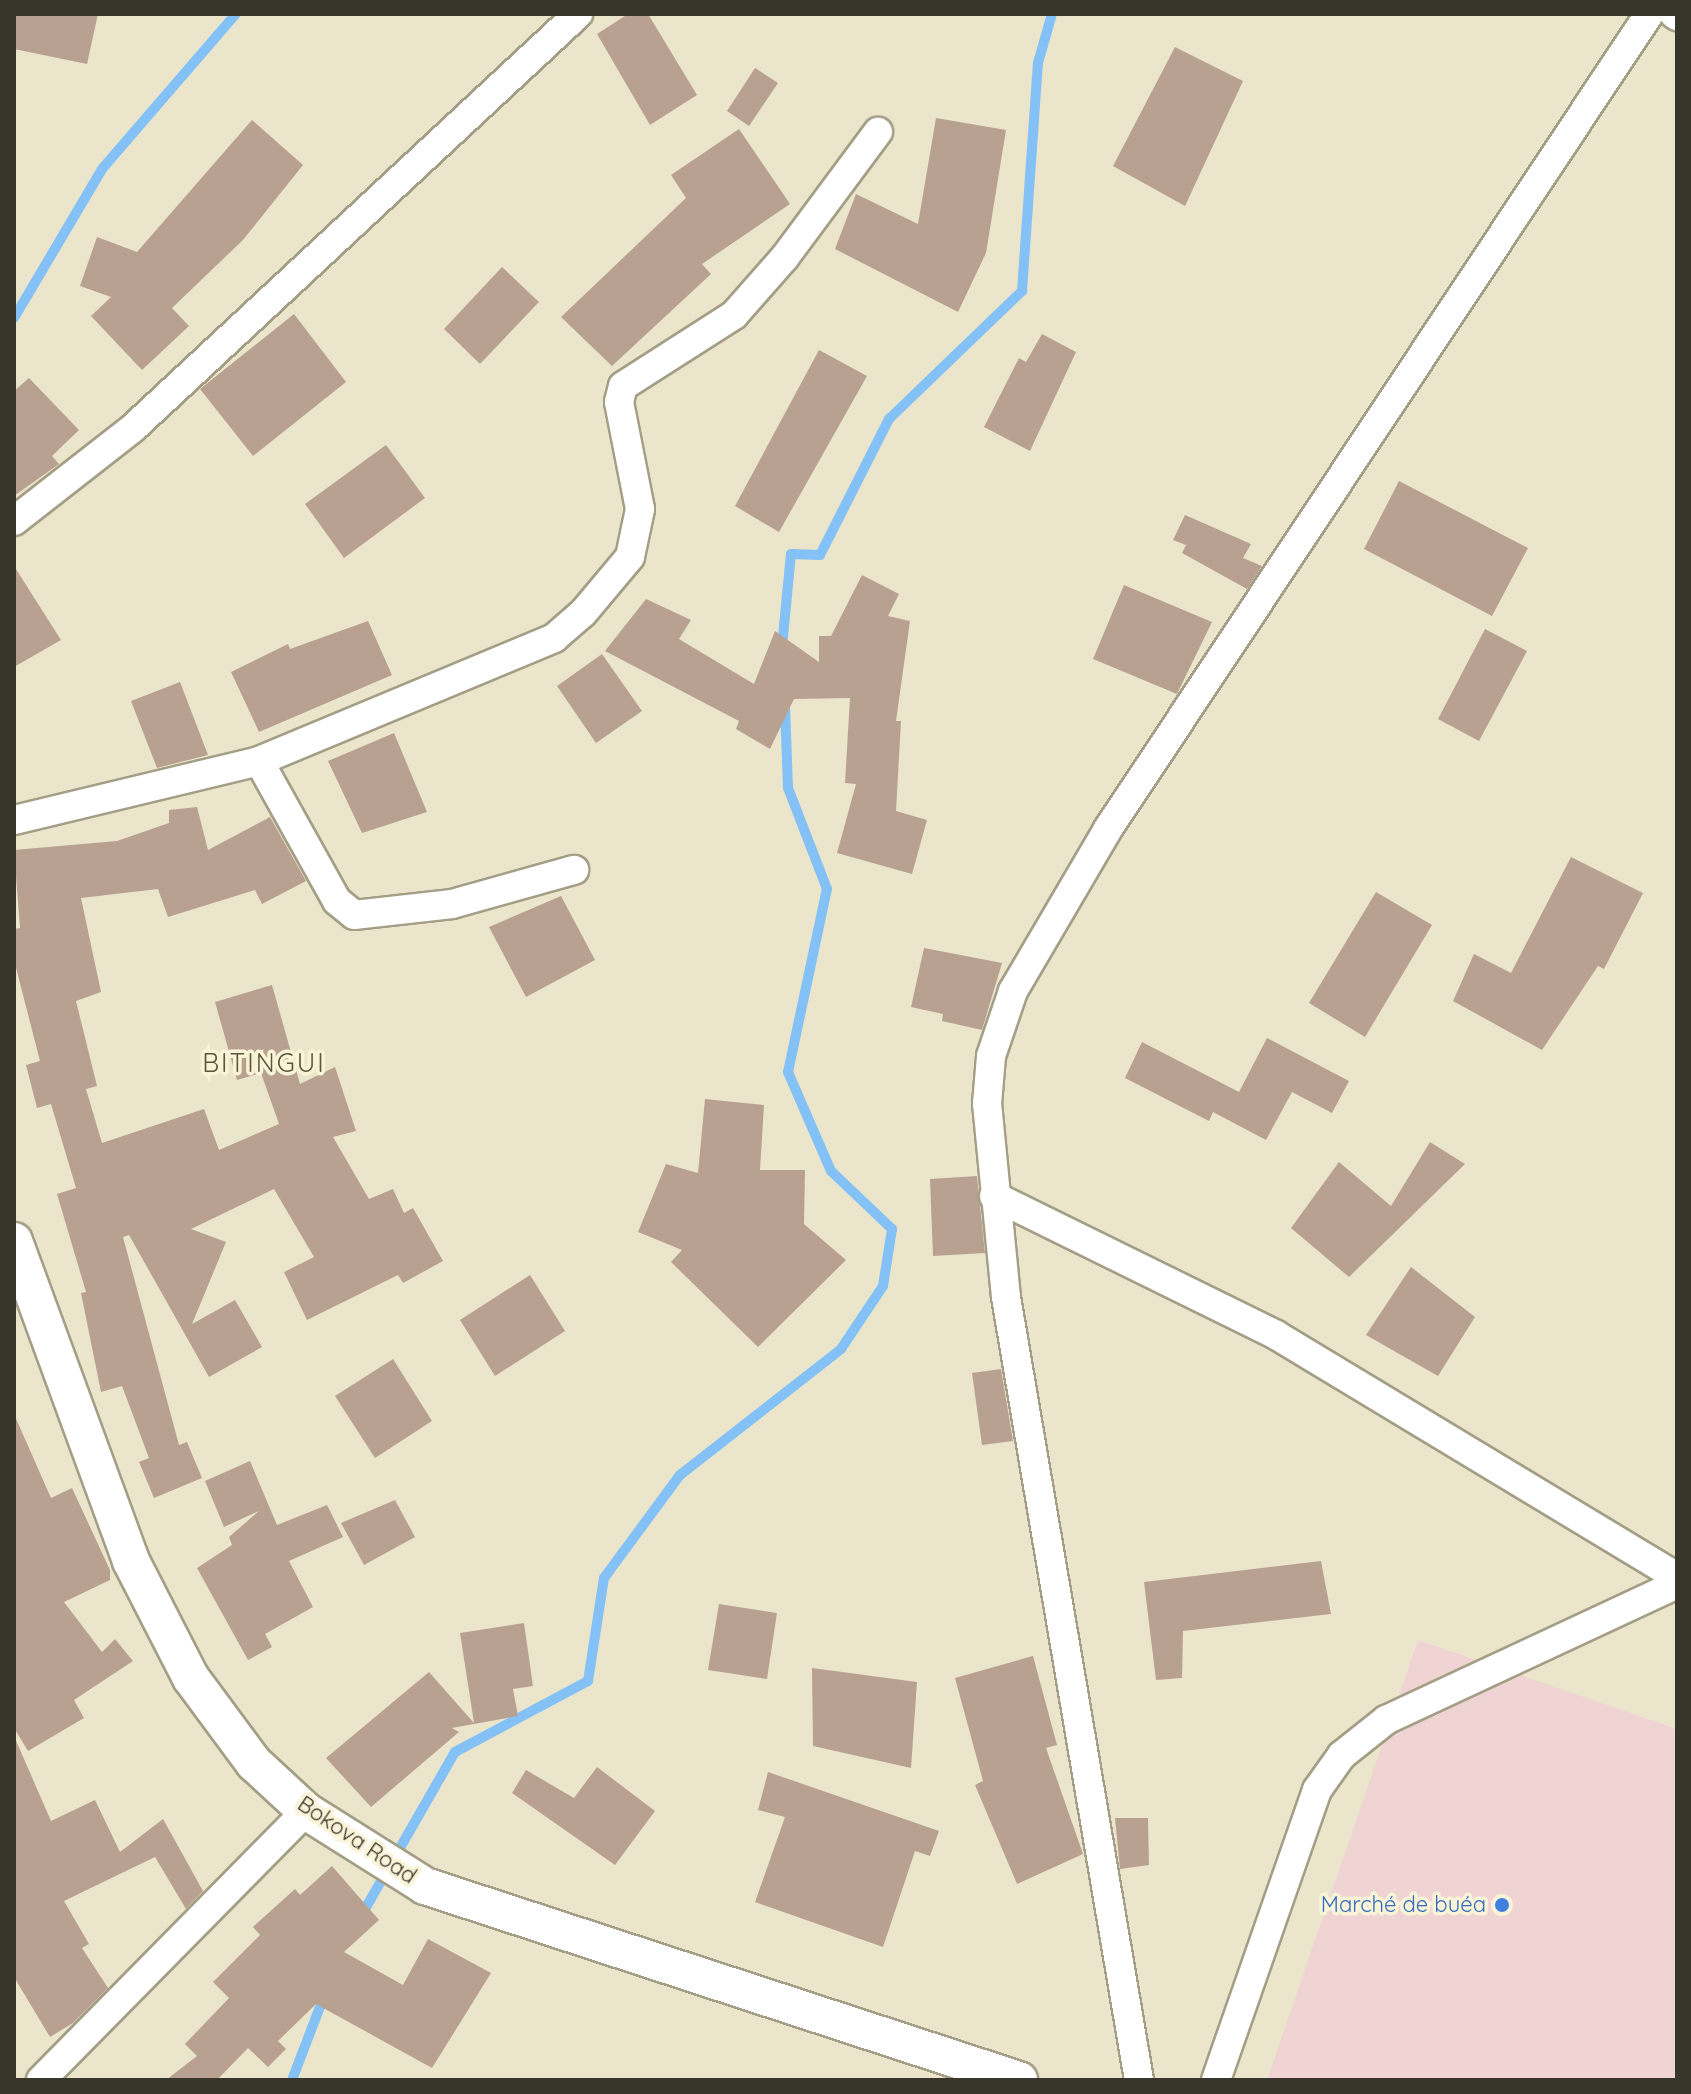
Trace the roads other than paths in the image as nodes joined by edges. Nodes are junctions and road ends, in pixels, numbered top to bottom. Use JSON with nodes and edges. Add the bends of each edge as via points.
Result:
{"nodes":[{"id":1,"x":578,"y":14,"type":"edge"},
{"id":2,"x":1649,"y":14,"type":"edge"},
{"id":3,"x":878,"y":132,"type":"dead end"},
{"id":4,"x":14,"y":521,"type":"edge"},
{"id":5,"x":259,"y":761,"type":"junction"},
{"id":6,"x":14,"y":820,"type":"edge"},
{"id":7,"x":574,"y":870,"type":"dead end"},
{"id":8,"x":994,"y":1196,"type":"junction"},
{"id":9,"x":14,"y":1241,"type":"edge"},
{"id":10,"x":1677,"y":1577,"type":"edge"},
{"id":11,"x":1677,"y":1584,"type":"edge"},
{"id":12,"x":306,"y":1811,"type":"junction"},
{"id":13,"x":41,"y":2080,"type":"edge"},
{"id":14,"x":1019,"y":2080,"type":"edge"},
{"id":15,"x":1139,"y":2080,"type":"edge"},
{"id":16,"x":1216,"y":2080,"type":"edge"}],
"edges":[{"from":1,"to":4,"type":"street","via":[[133,428]]},
{"from":2,"to":8,"type":"street","via":[[1108,829],[1013,991],[991,1056],[987,1104]]},
{"from":3,"to":5,"type":"street","via":[[785,257],[734,315],[623,386],[619,402],[640,509],[630,557],[583,613],[554,638]]},
{"from":5,"to":6,"type":"street"},
{"from":5,"to":7,"type":"street","via":[[337,901],[354,915],[452,904]]},
{"from":8,"to":10,"type":"street","via":[[1276,1335]]},
{"from":8,"to":15,"type":"street","via":[[1006,1297]]},
{"from":9,"to":12,"type":"street","name":"Bokova Road","via":[[131,1561],[191,1678],[254,1763]]},
{"from":11,"to":16,"type":"street","via":[[1386,1720],[1342,1755],[1317,1790]]},
{"from":12,"to":13,"type":"street"},
{"from":12,"to":14,"type":"street","name":"Bokova Road","via":[[425,1886]]}]}
